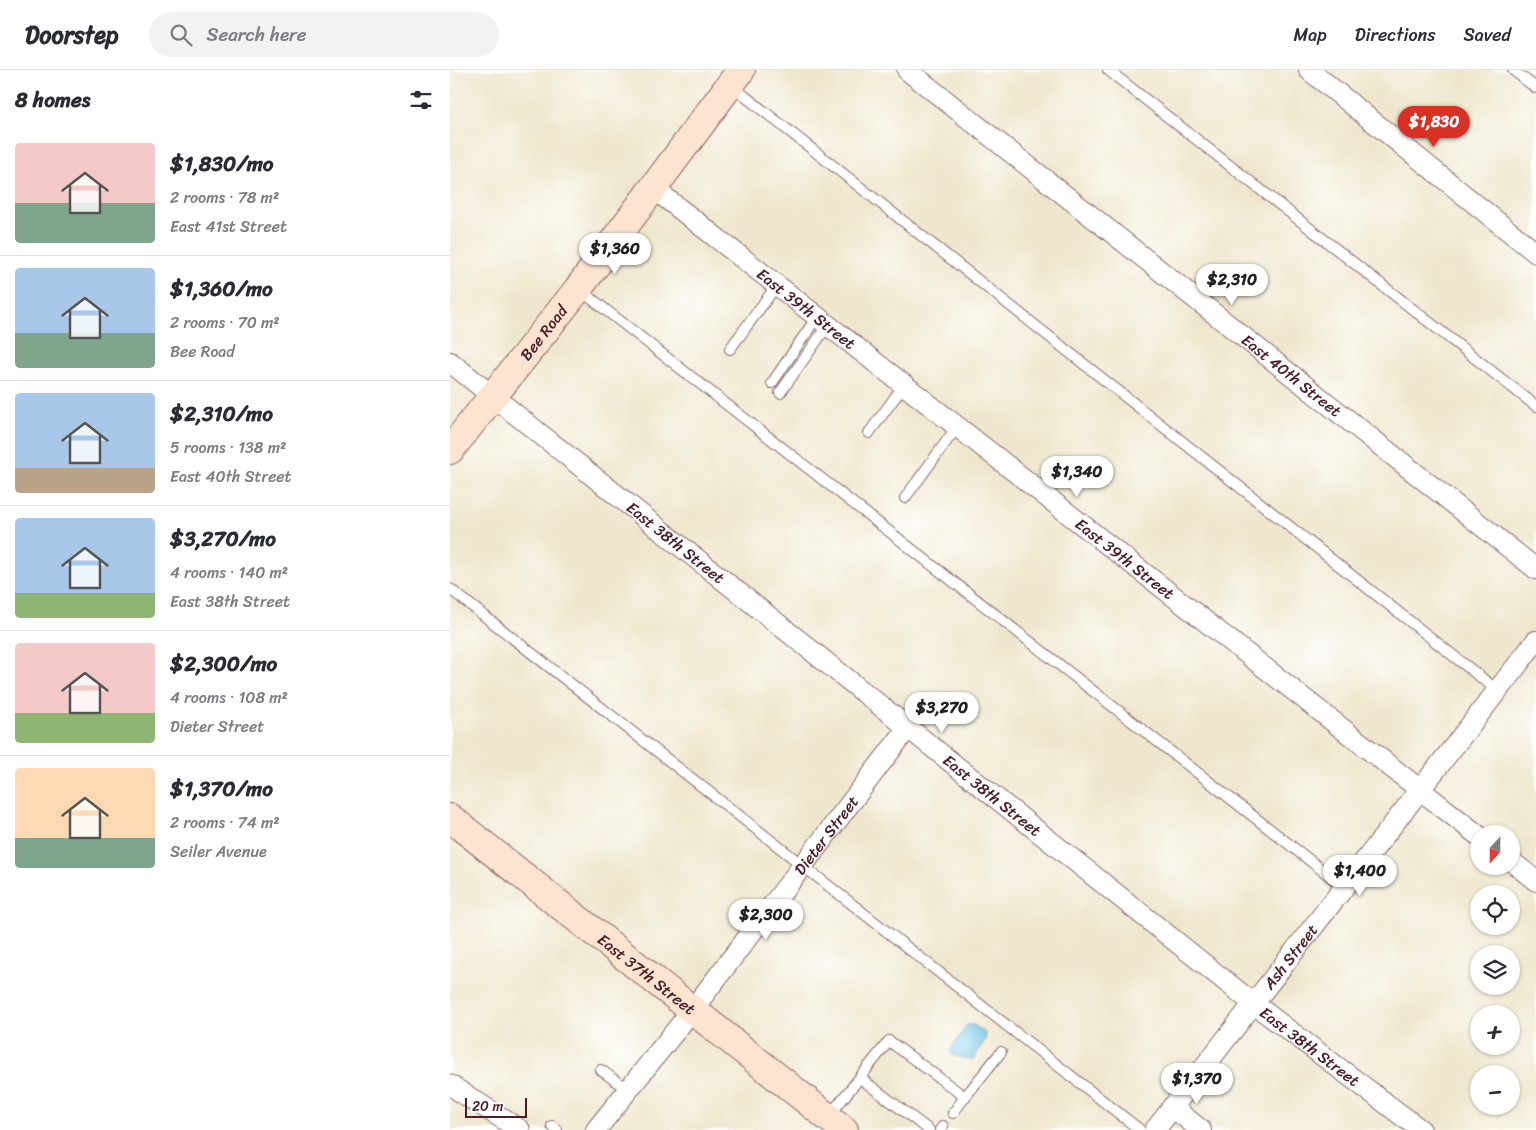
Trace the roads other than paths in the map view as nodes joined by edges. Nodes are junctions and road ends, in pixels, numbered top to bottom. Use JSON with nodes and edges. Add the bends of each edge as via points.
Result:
{"nodes":[{"id":1,"x":907,"y":70,"type":"edge"},
{"id":2,"x":1108,"y":70,"type":"edge"},
{"id":3,"x":1309,"y":70,"type":"edge"},
{"id":4,"x":1513,"y":70,"type":"edge"},
{"id":5,"x":736,"y":77,"type":"edge"},
{"id":6,"x":1536,"y":88,"type":"edge"},
{"id":7,"x":653,"y":188,"type":"junction"},
{"id":8,"x":1536,"y":253,"type":"edge"},
{"id":9,"x":776,"y":285,"type":"junction"},
{"id":10,"x":578,"y":289,"type":"junction"},
{"id":11,"x":823,"y":321,"type":"junction"},
{"id":12,"x":730,"y":348,"type":"dead end"},
{"id":13,"x":450,"y":362,"type":"edge"},
{"id":14,"x":772,"y":383,"type":"dead end"},
{"id":15,"x":904,"y":385,"type":"junction"},
{"id":16,"x":780,"y":393,"type":"dead end"},
{"id":17,"x":494,"y":396,"type":"junction"},
{"id":18,"x":1536,"y":406,"type":"edge"},
{"id":19,"x":957,"y":427,"type":"junction"},
{"id":20,"x":869,"y":434,"type":"dead end"},
{"id":21,"x":450,"y":448,"type":"edge"},
{"id":22,"x":905,"y":498,"type":"dead end"},
{"id":23,"x":1536,"y":569,"type":"edge"},
{"id":24,"x":450,"y":589,"type":"edge"},
{"id":25,"x":1536,"y":641,"type":"edge"},
{"id":26,"x":1498,"y":691,"type":"junction"},
{"id":27,"x":907,"y":729,"type":"junction"},
{"id":28,"x":1421,"y":791,"type":"junction"},
{"id":29,"x":450,"y":818,"type":"edge"},
{"id":30,"x":1470,"y":829,"type":"edge"},
{"id":31,"x":801,"y":865,"type":"junction"},
{"id":32,"x":1520,"y":868,"type":"edge"},
{"id":33,"x":1536,"y":881,"type":"edge"},
{"id":34,"x":1345,"y":888,"type":"junction"},
{"id":35,"x":1254,"y":1004,"type":"junction"},
{"id":36,"x":692,"y":1009,"type":"junction"},
{"id":37,"x":1001,"y":1052,"type":"dead end"},
{"id":38,"x":601,"y":1070,"type":"dead end"},
{"id":39,"x":860,"y":1078,"type":"junction"},
{"id":40,"x":450,"y":1085,"type":"edge"},
{"id":41,"x":628,"y":1090,"type":"junction"},
{"id":42,"x":965,"y":1097,"type":"junction"},
{"id":43,"x":1172,"y":1107,"type":"junction"},
{"id":44,"x":953,"y":1113,"type":"dead end"},
{"id":45,"x":836,"y":1124,"type":"edge"},
{"id":46,"x":520,"y":1130,"type":"edge"},
{"id":47,"x":596,"y":1130,"type":"edge"},
{"id":48,"x":929,"y":1130,"type":"edge"},
{"id":49,"x":1140,"y":1130,"type":"edge"},
{"id":50,"x":1155,"y":1130,"type":"edge"},
{"id":51,"x":1201,"y":1130,"type":"edge"},
{"id":52,"x":1421,"y":1130,"type":"edge"}],
"edges":[{"from":1,"to":23,"type":"street","name":"East 40th Street"},
{"from":2,"to":18,"type":"lane"},
{"from":3,"to":8,"type":"street"},
{"from":4,"to":6,"type":"lane"},
{"from":5,"to":7,"type":"main road","name":"Bee Road"},
{"from":5,"to":26,"type":"lane"},
{"from":7,"to":9,"type":"street","name":"East 39th Street"},
{"from":7,"to":10,"type":"main road","name":"Bee Road"},
{"from":9,"to":11,"type":"street","name":"East 39th Street"},
{"from":9,"to":12,"type":"lane"},
{"from":10,"to":17,"type":"main road","name":"Bee Road"},
{"from":10,"to":34,"type":"lane"},
{"from":11,"to":14,"type":"lane"},
{"from":11,"to":15,"type":"street","name":"East 39th Street"},
{"from":11,"to":16,"type":"lane"},
{"from":13,"to":17,"type":"street","name":"East 38th Street"},
{"from":15,"to":19,"type":"street","name":"East 39th Street"},
{"from":15,"to":20,"type":"lane"},
{"from":17,"to":21,"type":"main road","name":"Bee Road"},
{"from":17,"to":27,"type":"street","name":"East 38th Street"},
{"from":19,"to":22,"type":"lane"},
{"from":19,"to":28,"type":"street","name":"East 39th Street"},
{"from":24,"to":31,"type":"lane"},
{"from":25,"to":26,"type":"street","name":"Ash Street"},
{"from":26,"to":28,"type":"street","name":"Ash Street"},
{"from":27,"to":31,"type":"street","name":"Dieter Street"},
{"from":27,"to":35,"type":"street","name":"East 38th Street"},
{"from":28,"to":30,"type":"street","name":"East 39th Street"},
{"from":28,"to":34,"type":"street","name":"Ash Street"},
{"from":29,"to":36,"type":"main road","name":"East 37th Street"},
{"from":31,"to":36,"type":"street","name":"Dieter Street"},
{"from":31,"to":49,"type":"lane"},
{"from":32,"to":33,"type":"street"},
{"from":34,"to":35,"type":"street","name":"Ash Street"},
{"from":35,"to":43,"type":"street","name":"Ash Street"},
{"from":35,"to":52,"type":"street","name":"East 38th Street"},
{"from":36,"to":41,"type":"street","name":"Dieter Street"},
{"from":36,"to":45,"type":"main road","name":"East 37th Street"},
{"from":37,"to":42,"type":"lane"},
{"from":38,"to":41,"type":"lane"},
{"from":39,"to":42,"type":"lane","via":[[889,1042]]},
{"from":39,"to":45,"type":"lane"},
{"from":39,"to":48,"type":"lane"},
{"from":40,"to":46,"type":"street"},
{"from":41,"to":47,"type":"street","name":"Dieter Street"},
{"from":42,"to":44,"type":"lane"},
{"from":43,"to":50,"type":"street","name":"Ash Street"},
{"from":43,"to":51,"type":"street"}]}
